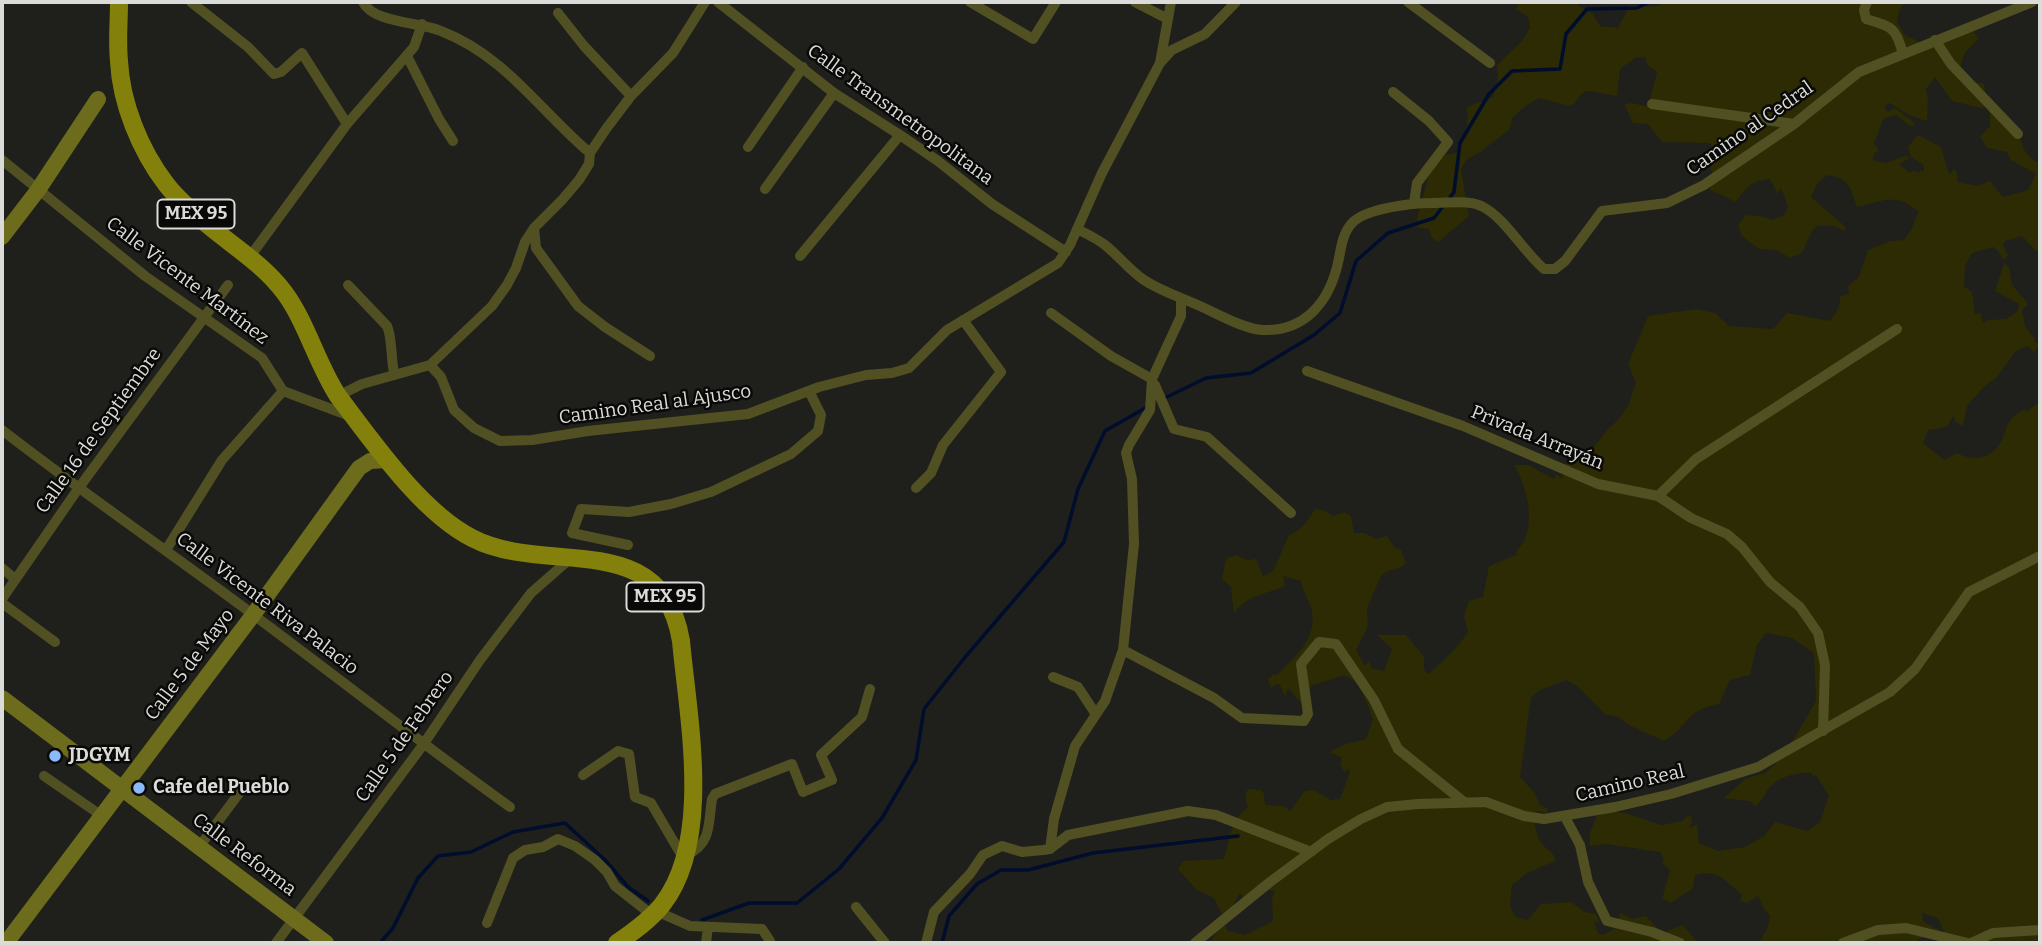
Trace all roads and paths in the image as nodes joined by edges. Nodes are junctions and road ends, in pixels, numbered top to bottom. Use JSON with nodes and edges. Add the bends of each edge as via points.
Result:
{"nodes":[{"id":1,"x":120,"y":2,"type":"edge"},
{"id":2,"x":191,"y":2,"type":"edge"},
{"id":3,"x":363,"y":2,"type":"edge"},
{"id":4,"x":705,"y":2,"type":"edge"},
{"id":5,"x":718,"y":2,"type":"edge"},
{"id":6,"x":970,"y":2,"type":"edge"},
{"id":7,"x":1056,"y":2,"type":"edge"},
{"id":8,"x":1135,"y":2,"type":"edge"},
{"id":9,"x":1171,"y":2,"type":"edge"},
{"id":10,"x":1236,"y":2,"type":"edge"},
{"id":11,"x":1408,"y":2,"type":"edge"},
{"id":12,"x":1867,"y":2,"type":"edge"},
{"id":13,"x":2032,"y":2,"type":"edge"},
{"id":14,"x":558,"y":13,"type":"dead end"},
{"id":15,"x":1168,"y":19,"type":"junction"},
{"id":16,"x":422,"y":24,"type":"junction"},
{"id":17,"x":1935,"y":40,"type":"junction"},
{"id":18,"x":1903,"y":54,"type":"junction"},
{"id":19,"x":407,"y":56,"type":"junction"},
{"id":20,"x":1160,"y":63,"type":"junction"},
{"id":21,"x":1490,"y":63,"type":"dead end"},
{"id":22,"x":803,"y":67,"type":"junction"},
{"id":23,"x":1393,"y":92,"type":"dead end"},
{"id":24,"x":834,"y":93,"type":"junction"},
{"id":25,"x":631,"y":96,"type":"junction"},
{"id":26,"x":98,"y":99,"type":"dead end"},
{"id":27,"x":1652,"y":104,"type":"dead end"},
{"id":28,"x":347,"y":124,"type":"junction"},
{"id":29,"x":1794,"y":124,"type":"junction"},
{"id":30,"x":2018,"y":134,"type":"dead end"},
{"id":31,"x":900,"y":135,"type":"junction"},
{"id":32,"x":453,"y":141,"type":"dead end"},
{"id":33,"x":748,"y":146,"type":"dead end"},
{"id":34,"x":590,"y":153,"type":"junction"},
{"id":35,"x":2,"y":160,"type":"edge"},
{"id":36,"x":765,"y":188,"type":"dead end"},
{"id":37,"x":37,"y":190,"type":"junction"},
{"id":38,"x":1414,"y":203,"type":"junction"},
{"id":39,"x":534,"y":228,"type":"junction"},
{"id":40,"x":1077,"y":229,"type":"junction"},
{"id":41,"x":2,"y":237,"type":"edge"},
{"id":42,"x":1066,"y":251,"type":"junction"},
{"id":43,"x":800,"y":256,"type":"dead end"},
{"id":44,"x":249,"y":258,"type":"junction"},
{"id":45,"x":228,"y":285,"type":"dead end"},
{"id":46,"x":348,"y":285,"type":"dead end"},
{"id":47,"x":1181,"y":299,"type":"junction"},
{"id":48,"x":1051,"y":313,"type":"dead end"},
{"id":49,"x":206,"y":318,"type":"junction"},
{"id":50,"x":963,"y":320,"type":"junction"},
{"id":51,"x":1896,"y":329,"type":"dead end"},
{"id":52,"x":650,"y":356,"type":"dead end"},
{"id":53,"x":429,"y":365,"type":"junction"},
{"id":54,"x":1307,"y":371,"type":"dead end"},
{"id":55,"x":394,"y":373,"type":"junction"},
{"id":56,"x":1152,"y":379,"type":"junction"},
{"id":57,"x":284,"y":391,"type":"junction"},
{"id":58,"x":809,"y":391,"type":"junction"},
{"id":59,"x":338,"y":396,"type":"junction"},
{"id":60,"x":1157,"y":403,"type":"junction"},
{"id":61,"x":354,"y":417,"type":"junction"},
{"id":62,"x":2,"y":430,"type":"edge"},
{"id":63,"x":388,"y":460,"type":"junction"},
{"id":64,"x":916,"y":488,"type":"dead end"},
{"id":65,"x":78,"y":489,"type":"junction"},
{"id":66,"x":1658,"y":496,"type":"junction"},
{"id":67,"x":1291,"y":513,"type":"dead end"},
{"id":68,"x":628,"y":545,"type":"dead end"},
{"id":69,"x":166,"y":550,"type":"junction"},
{"id":70,"x":2040,"y":556,"type":"edge"},
{"id":71,"x":571,"y":558,"type":"junction"},
{"id":72,"x":2,"y":568,"type":"edge"},
{"id":73,"x":15,"y":579,"type":"junction"},
{"id":74,"x":2,"y":601,"type":"edge"},
{"id":75,"x":253,"y":615,"type":"junction"},
{"id":76,"x":55,"y":642,"type":"dead end"},
{"id":77,"x":1123,"y":650,"type":"junction"},
{"id":78,"x":1053,"y":677,"type":"dead end"},
{"id":79,"x":870,"y":689,"type":"dead end"},
{"id":80,"x":2,"y":698,"type":"edge"},
{"id":81,"x":1095,"y":713,"type":"junction"},
{"id":82,"x":1823,"y":731,"type":"junction"},
{"id":83,"x":423,"y":745,"type":"junction"},
{"id":84,"x":583,"y":775,"type":"dead end"},
{"id":85,"x":44,"y":776,"type":"dead end"},
{"id":86,"x":243,"y":788,"type":"dead end"},
{"id":87,"x":123,"y":790,"type":"junction"},
{"id":88,"x":1464,"y":802,"type":"junction"},
{"id":89,"x":510,"y":807,"type":"dead end"},
{"id":90,"x":102,"y":817,"type":"junction"},
{"id":91,"x":1565,"y":817,"type":"junction"},
{"id":92,"x":198,"y":847,"type":"junction"},
{"id":93,"x":1050,"y":849,"type":"junction"},
{"id":94,"x":1311,"y":852,"type":"junction"},
{"id":95,"x":686,"y":858,"type":"junction"},
{"id":96,"x":856,"y":907,"type":"dead end"},
{"id":97,"x":654,"y":913,"type":"junction"},
{"id":98,"x":295,"y":919,"type":"junction"},
{"id":99,"x":487,"y":923,"type":"dead end"},
{"id":100,"x":708,"y":927,"type":"junction"},
{"id":101,"x":2040,"y":930,"type":"edge"},
{"id":102,"x":771,"y":941,"type":"dead end"},
{"id":103,"x":6,"y":943,"type":"edge"},
{"id":104,"x":276,"y":943,"type":"edge"},
{"id":105,"x":326,"y":943,"type":"edge"},
{"id":106,"x":617,"y":943,"type":"edge"},
{"id":107,"x":706,"y":943,"type":"edge"},
{"id":108,"x":885,"y":943,"type":"edge"},
{"id":109,"x":926,"y":943,"type":"edge"},
{"id":110,"x":1195,"y":943,"type":"edge"},
{"id":111,"x":1680,"y":943,"type":"edge"},
{"id":112,"x":1843,"y":943,"type":"edge"},
{"id":113,"x":1970,"y":943,"type":"edge"}],
"edges":[{"from":1,"to":44,"type":"main road","number":"MEX 95","via":[[121,80],[144,148],[174,194]]},
{"from":2,"to":28,"type":"street","via":[[274,74],[302,53]]},
{"from":3,"to":16,"type":"street","via":[[379,16]]},
{"from":4,"to":25,"type":"street","via":[[673,53]]},
{"from":5,"to":22,"type":"street","name":"Calle Transmetropolitana"},
{"from":6,"to":7,"type":"street","via":[[1033,40]]},
{"from":8,"to":15,"type":"street"},
{"from":9,"to":15,"type":"street","name":"Camino Real al Ajusco"},
{"from":10,"to":20,"type":"street","via":[[1205,34],[1172,50]]},
{"from":11,"to":21,"type":"street"},
{"from":12,"to":18,"type":"street","via":[[1866,19],[1898,33]]},
{"from":13,"to":17,"type":"street","name":"Camino al Cedral"},
{"from":14,"to":25,"type":"street"},
{"from":15,"to":20,"type":"street","name":"Camino Real al Ajusco"},
{"from":16,"to":19,"type":"street"},
{"from":16,"to":34,"type":"street","via":[[443,31],[507,70]]},
{"from":17,"to":18,"type":"street","name":"Camino al Cedral"},
{"from":17,"to":30,"type":"street","via":[[1951,64]]},
{"from":18,"to":29,"type":"street","name":"Camino al Cedral","via":[[1859,72]]},
{"from":19,"to":28,"type":"street"},
{"from":19,"to":32,"type":"street"},
{"from":20,"to":40,"type":"street","name":"Camino Real al Ajusco"},
{"from":22,"to":24,"type":"street","name":"Calle Transmetropolitana"},
{"from":22,"to":33,"type":"street"},
{"from":23,"to":38,"type":"street","via":[[1448,142],[1417,183]]},
{"from":24,"to":31,"type":"street","name":"Calle Transmetropolitana"},
{"from":24,"to":36,"type":"street"},
{"from":25,"to":34,"type":"street"},
{"from":26,"to":37,"type":"street"},
{"from":27,"to":29,"type":"street"},
{"from":28,"to":44,"type":"street"},
{"from":29,"to":38,"type":"street","name":"Camino al Cedral","via":[[1704,185],[1667,202],[1602,211],[1555,269],[1544,269],[1532,259],[1479,204]]},
{"from":31,"to":42,"type":"street","name":"Calle Transmetropolitana","via":[[992,204]]},
{"from":31,"to":43,"type":"street"},
{"from":34,"to":39,"type":"street","via":[[579,180]]},
{"from":35,"to":37,"type":"street","name":"Calle Vicente Martínez"},
{"from":37,"to":41,"type":"street"},
{"from":37,"to":49,"type":"street","name":"Calle Vicente Martínez","via":[[155,284]]},
{"from":38,"to":47,"type":"street","name":"Camino al Cedral","via":[[1361,216],[1352,223],[1318,306],[1306,320],[1290,327],[1259,330]]},
{"from":39,"to":52,"type":"street","via":[[536,248],[578,306]]},
{"from":39,"to":53,"type":"street","via":[[508,285],[492,306]]},
{"from":40,"to":42,"type":"street","name":"Camino Real al Ajusco"},
{"from":40,"to":47,"type":"street","name":"Camino al Cedral","via":[[1107,246],[1146,281]]},
{"from":42,"to":50,"type":"street","name":"Camino Real al Ajusco","via":[[1058,264]]},
{"from":44,"to":59,"type":"main road","number":"MEX 95","via":[[292,303]]},
{"from":45,"to":49,"type":"street","name":"Calle 16 de Septiembre"},
{"from":46,"to":55,"type":"street","via":[[390,331]]},
{"from":47,"to":56,"type":"street","via":[[1181,317]]},
{"from":48,"to":56,"type":"street"},
{"from":49,"to":57,"type":"street","name":"Calle Vicente Martínez","via":[[261,358]]},
{"from":49,"to":65,"type":"street","name":"Calle 16 de Septiembre"},
{"from":50,"to":58,"type":"street","name":"Camino Real al Ajusco","via":[[909,368],[866,374]]},
{"from":50,"to":64,"type":"street","via":[[1001,372],[943,445],[931,473]]},
{"from":51,"to":66,"type":"street","via":[[1696,459]]},
{"from":53,"to":55,"type":"street"},
{"from":53,"to":58,"type":"street","name":"Camino Real al Ajusco","via":[[441,377],[454,410],[474,428],[500,441],[748,414]]},
{"from":54,"to":66,"type":"street","name":"Privada Arrayán","via":[[1462,426],[1598,484]]},
{"from":55,"to":59,"type":"street"},
{"from":56,"to":60,"type":"street"},
{"from":57,"to":61,"type":"street"},
{"from":57,"to":69,"type":"street","via":[[222,460]]},
{"from":58,"to":68,"type":"street","via":[[821,415],[818,431],[792,454],[711,492],[671,504],[629,512],[581,509],[572,533]]},
{"from":59,"to":61,"type":"main road","number":"MEX 95"},
{"from":60,"to":67,"type":"street","via":[[1174,429],[1207,437]]},
{"from":60,"to":77,"type":"street","via":[[1126,453],[1132,479],[1134,544]]},
{"from":61,"to":63,"type":"main road","number":"MEX 95"},
{"from":62,"to":65,"type":"street","name":"Calle Vicente Riva Palacio"},
{"from":63,"to":71,"type":"main road","number":"MEX 95","via":[[447,523],[474,539],[525,554]]},
{"from":63,"to":75,"type":"street","name":"Calle 5 de Mayo","via":[[370,461],[359,468]]},
{"from":65,"to":69,"type":"street","name":"Calle Vicente Riva Palacio"},
{"from":65,"to":73,"type":"street","name":"Calle 16 de Septiembre"},
{"from":66,"to":82,"type":"street","name":"Privada Arrayán","via":[[1727,534],[1770,582],[1800,607],[1818,634],[1825,665]]},
{"from":69,"to":75,"type":"street","name":"Calle Vicente Riva Palacio"},
{"from":70,"to":82,"type":"street","name":"Camino Real","via":[[1969,592],[1915,669],[1890,692]]},
{"from":71,"to":83,"type":"street","name":"Calle 5 de Febrero","via":[[531,593]]},
{"from":71,"to":95,"type":"main road","number":"MEX 95","via":[[615,563],[640,573],[675,613],[693,798]]},
{"from":72,"to":73,"type":"street"},
{"from":73,"to":74,"type":"street","name":"Calle 16 de Septiembre"},
{"from":74,"to":76,"type":"street"},
{"from":75,"to":83,"type":"street","name":"Calle Vicente Riva Palacio"},
{"from":75,"to":87,"type":"street","name":"Calle 5 de Mayo"},
{"from":77,"to":81,"type":"street","via":[[1105,701]]},
{"from":77,"to":88,"type":"street","via":[[1242,718],[1304,721],[1308,714],[1301,664],[1319,642],[1336,644],[1374,700],[1398,749]]},
{"from":78,"to":81,"type":"street","via":[[1078,687]]},
{"from":79,"to":95,"type":"street","via":[[862,717],[821,755],[832,780],[803,792],[792,764],[715,794],[705,841]]},
{"from":80,"to":87,"type":"street","name":"Calle Reforma"},
{"from":81,"to":93,"type":"street","via":[[1072,755]]},
{"from":82,"to":91,"type":"street","name":"Camino Real","via":[[1758,767],[1671,794]]},
{"from":83,"to":89,"type":"street","name":"Calle Vicente Riva Palacio"},
{"from":83,"to":98,"type":"street","name":"Calle 5 de Febrero"},
{"from":84,"to":95,"type":"street","via":[[618,751],[629,754],[635,797],[651,803]]},
{"from":85,"to":90,"type":"street"},
{"from":86,"to":92,"type":"street"},
{"from":87,"to":90,"type":"street","name":"Calle 5 de Mayo"},
{"from":87,"to":92,"type":"street","name":"Calle Reforma"},
{"from":88,"to":91,"type":"street","name":"Camino Real","via":[[1486,802],[1544,819]]},
{"from":88,"to":94,"type":"street","name":"Camino Real","via":[[1387,807]]},
{"from":90,"to":103,"type":"street","name":"Calle 5 de Mayo"},
{"from":91,"to":111,"type":"street","via":[[1607,921]]},
{"from":92,"to":98,"type":"street","name":"Calle Reforma"},
{"from":93,"to":94,"type":"street","via":[[1068,835],[1188,811],[1216,815]]},
{"from":93,"to":109,"type":"street","via":[[1022,852],[1002,846],[983,855],[934,912]]},
{"from":94,"to":110,"type":"street","name":"Camino Real"},
{"from":95,"to":97,"type":"main road","number":"MEX 95"},
{"from":96,"to":108,"type":"street"},
{"from":97,"to":99,"type":"street","via":[[615,886],[595,860],[558,839],[513,858]]},
{"from":97,"to":100,"type":"street"},
{"from":97,"to":106,"type":"main road","number":"MEX 95"},
{"from":98,"to":104,"type":"street","name":"Calle 5 de Febrero"},
{"from":98,"to":105,"type":"street","name":"Calle Reforma"},
{"from":100,"to":102,"type":"street","via":[[762,929]]},
{"from":100,"to":107,"type":"street"},
{"from":101,"to":113,"type":"street","via":[[1993,933]]},
{"from":112,"to":113,"type":"street","via":[[1878,930],[1906,928]]}]}
